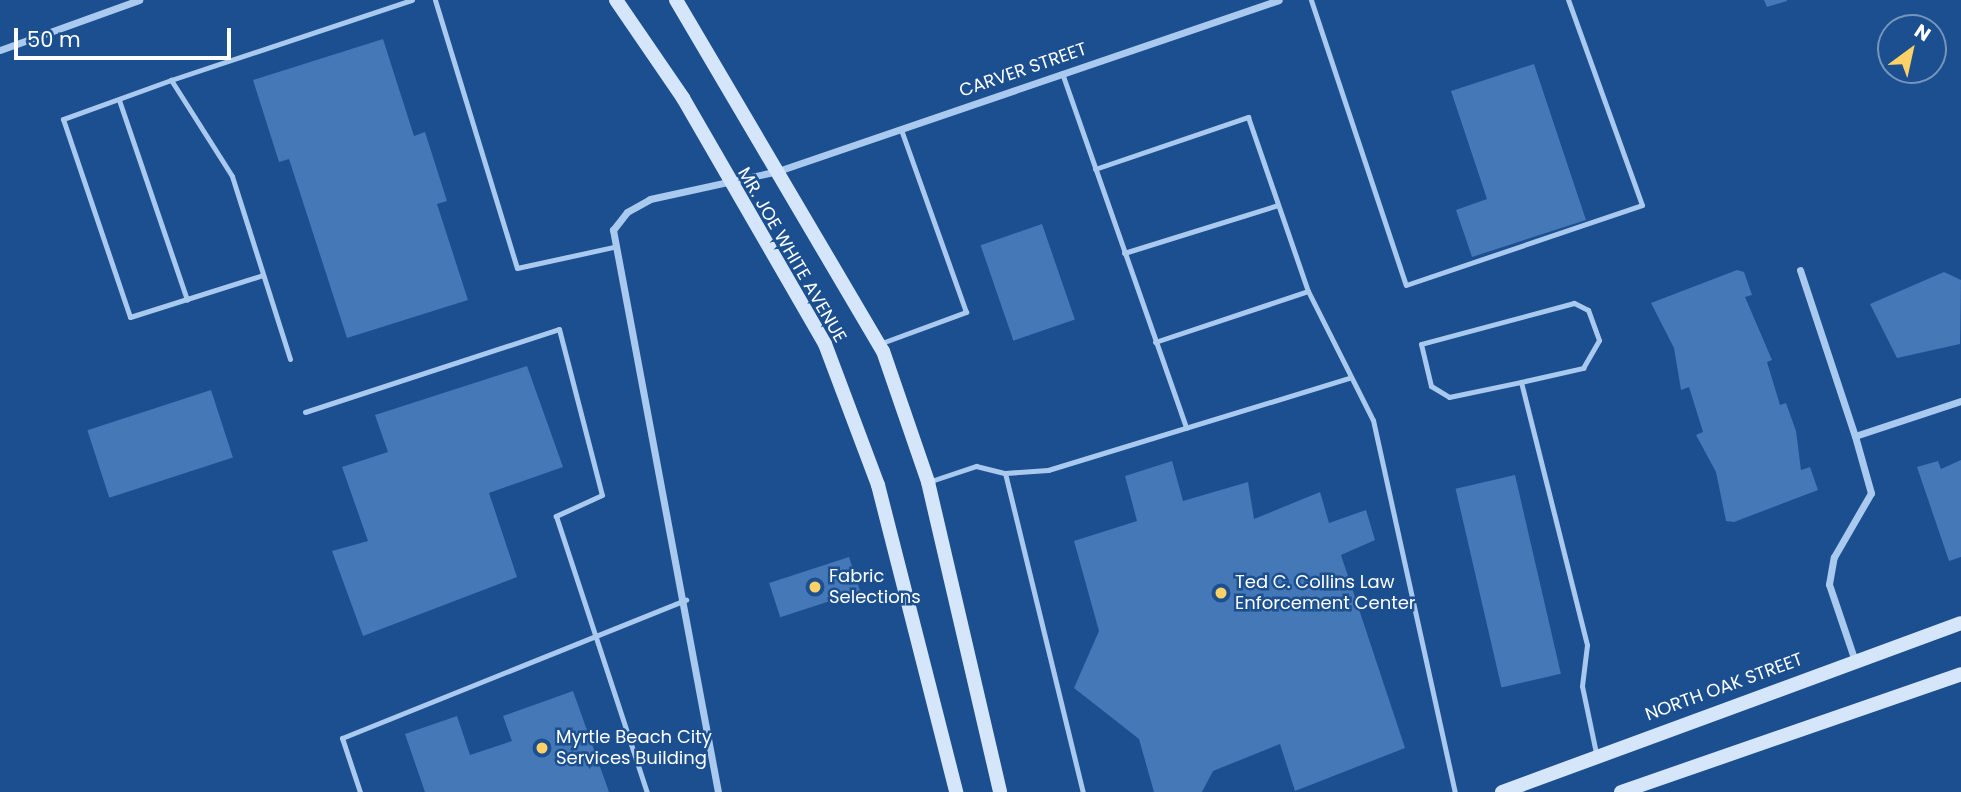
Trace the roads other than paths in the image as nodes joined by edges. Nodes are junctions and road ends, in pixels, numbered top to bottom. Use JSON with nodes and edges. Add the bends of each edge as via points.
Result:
{"nodes":[{"id":1,"x":139,"y":0,"type":"edge"},
{"id":2,"x":412,"y":0,"type":"edge"},
{"id":3,"x":435,"y":0,"type":"edge"},
{"id":4,"x":616,"y":0,"type":"edge"},
{"id":5,"x":676,"y":0,"type":"edge"},
{"id":6,"x":1279,"y":0,"type":"edge"},
{"id":7,"x":1311,"y":0,"type":"edge"},
{"id":8,"x":1569,"y":0,"type":"edge"},
{"id":9,"x":0,"y":50,"type":"edge"},
{"id":10,"x":1062,"y":73,"type":"junction"},
{"id":11,"x":171,"y":80,"type":"junction"},
{"id":12,"x":119,"y":100,"type":"junction"},
{"id":13,"x":901,"y":129,"type":"junction"},
{"id":14,"x":1095,"y":169,"type":"junction"},
{"id":15,"x":778,"y":171,"type":"junction"},
{"id":16,"x":725,"y":181,"type":"junction"},
{"id":17,"x":1278,"y":205,"type":"junction"},
{"id":18,"x":612,"y":247,"type":"junction"},
{"id":19,"x":1124,"y":253,"type":"junction"},
{"id":20,"x":1800,"y":270,"type":"dead end"},
{"id":21,"x":263,"y":275,"type":"junction"},
{"id":22,"x":1308,"y":291,"type":"junction"},
{"id":23,"x":187,"y":300,"type":"junction"},
{"id":24,"x":1155,"y":342,"type":"junction"},
{"id":25,"x":879,"y":344,"type":"junction"},
{"id":26,"x":290,"y":359,"type":"dead end"},
{"id":27,"x":1349,"y":378,"type":"junction"},
{"id":28,"x":1521,"y":382,"type":"junction"},
{"id":29,"x":1961,"y":401,"type":"edge"},
{"id":30,"x":305,"y":412,"type":"dead end"},
{"id":31,"x":1185,"y":428,"type":"junction"},
{"id":32,"x":1855,"y":436,"type":"junction"},
{"id":33,"x":1005,"y":473,"type":"junction"},
{"id":34,"x":928,"y":482,"type":"junction"},
{"id":35,"x":686,"y":600,"type":"junction"},
{"id":36,"x":1961,"y":623,"type":"edge"},
{"id":37,"x":599,"y":635,"type":"junction"},
{"id":38,"x":1855,"y":661,"type":"junction"},
{"id":39,"x":1961,"y":674,"type":"edge"},
{"id":40,"x":1596,"y":753,"type":"junction"},
{"id":41,"x":360,"y":792,"type":"edge"},
{"id":42,"x":646,"y":792,"type":"edge"},
{"id":43,"x":718,"y":792,"type":"edge"},
{"id":44,"x":956,"y":792,"type":"edge"},
{"id":45,"x":1000,"y":792,"type":"edge"},
{"id":46,"x":1083,"y":792,"type":"edge"},
{"id":47,"x":1455,"y":792,"type":"edge"},
{"id":48,"x":1502,"y":792,"type":"edge"},
{"id":49,"x":1621,"y":792,"type":"edge"}],
"edges":[{"from":1,"to":9,"type":"street"},
{"from":2,"to":11,"type":"lane"},
{"from":3,"to":18,"type":"lane","via":[[517,268]]},
{"from":4,"to":16,"type":"main road","name":"MR. JOE WHITE AVENUE","via":[[683,98]]},
{"from":5,"to":15,"type":"main road","name":"MR. JOE WHITE AVENUE"},
{"from":6,"to":10,"type":"street","name":"CARVER STREET"},
{"from":7,"to":8,"type":"lane","via":[[1406,285],[1642,205]]},
{"from":10,"to":13,"type":"street","name":"CARVER STREET"},
{"from":10,"to":14,"type":"lane"},
{"from":11,"to":12,"type":"lane"},
{"from":11,"to":21,"type":"lane","via":[[232,176]]},
{"from":12,"to":23,"type":"lane"},
{"from":12,"to":23,"type":"lane","via":[[63,119],[130,317]]},
{"from":13,"to":15,"type":"street","name":"CARVER STREET"},
{"from":13,"to":25,"type":"lane","via":[[966,312]]},
{"from":14,"to":17,"type":"lane","via":[[1248,117]]},
{"from":14,"to":19,"type":"lane"},
{"from":15,"to":16,"type":"street","name":"CARVER STREET"},
{"from":15,"to":25,"type":"main road","name":"MR. JOE WHITE AVENUE"},
{"from":16,"to":18,"type":"street","name":"CARVER STREET","via":[[650,200],[627,212],[613,230]]},
{"from":16,"to":44,"type":"main road","name":"MR. JOE WHITE AVENUE","via":[[825,344],[878,485]]},
{"from":17,"to":19,"type":"lane"},
{"from":17,"to":22,"type":"lane"},
{"from":18,"to":35,"type":"street"},
{"from":19,"to":24,"type":"lane"},
{"from":20,"to":32,"type":"street"},
{"from":21,"to":23,"type":"lane"},
{"from":21,"to":26,"type":"lane"},
{"from":22,"to":24,"type":"lane"},
{"from":22,"to":27,"type":"lane"},
{"from":24,"to":31,"type":"lane"},
{"from":25,"to":34,"type":"main road","name":"MR. JOE WHITE AVENUE"},
{"from":27,"to":31,"type":"lane"},
{"from":27,"to":47,"type":"lane","via":[[1373,420]]},
{"from":28,"to":28,"type":"lane","via":[[1448,397],[1431,386],[1421,344],[1574,303],[1588,310],[1599,340],[1583,368]]},
{"from":28,"to":40,"type":"lane","via":[[1587,645],[1582,686]]},
{"from":29,"to":32,"type":"street"},
{"from":30,"to":37,"type":"lane","via":[[559,329],[602,495],[556,516]]},
{"from":31,"to":33,"type":"lane","via":[[1048,470]]},
{"from":32,"to":38,"type":"street","via":[[1871,493],[1834,557],[1829,584]]},
{"from":33,"to":34,"type":"lane","via":[[976,466]]},
{"from":33,"to":46,"type":"lane"},
{"from":34,"to":45,"type":"main road","name":"MR. JOE WHITE AVENUE"},
{"from":35,"to":37,"type":"lane"},
{"from":35,"to":43,"type":"street"},
{"from":36,"to":38,"type":"main road","name":"NORTH OAK STREET"},
{"from":37,"to":41,"type":"lane","via":[[342,738]]},
{"from":37,"to":42,"type":"lane"},
{"from":38,"to":40,"type":"main road","name":"NORTH OAK STREET"},
{"from":39,"to":49,"type":"main road"},
{"from":40,"to":48,"type":"main road","name":"NORTH OAK STREET"}]}
